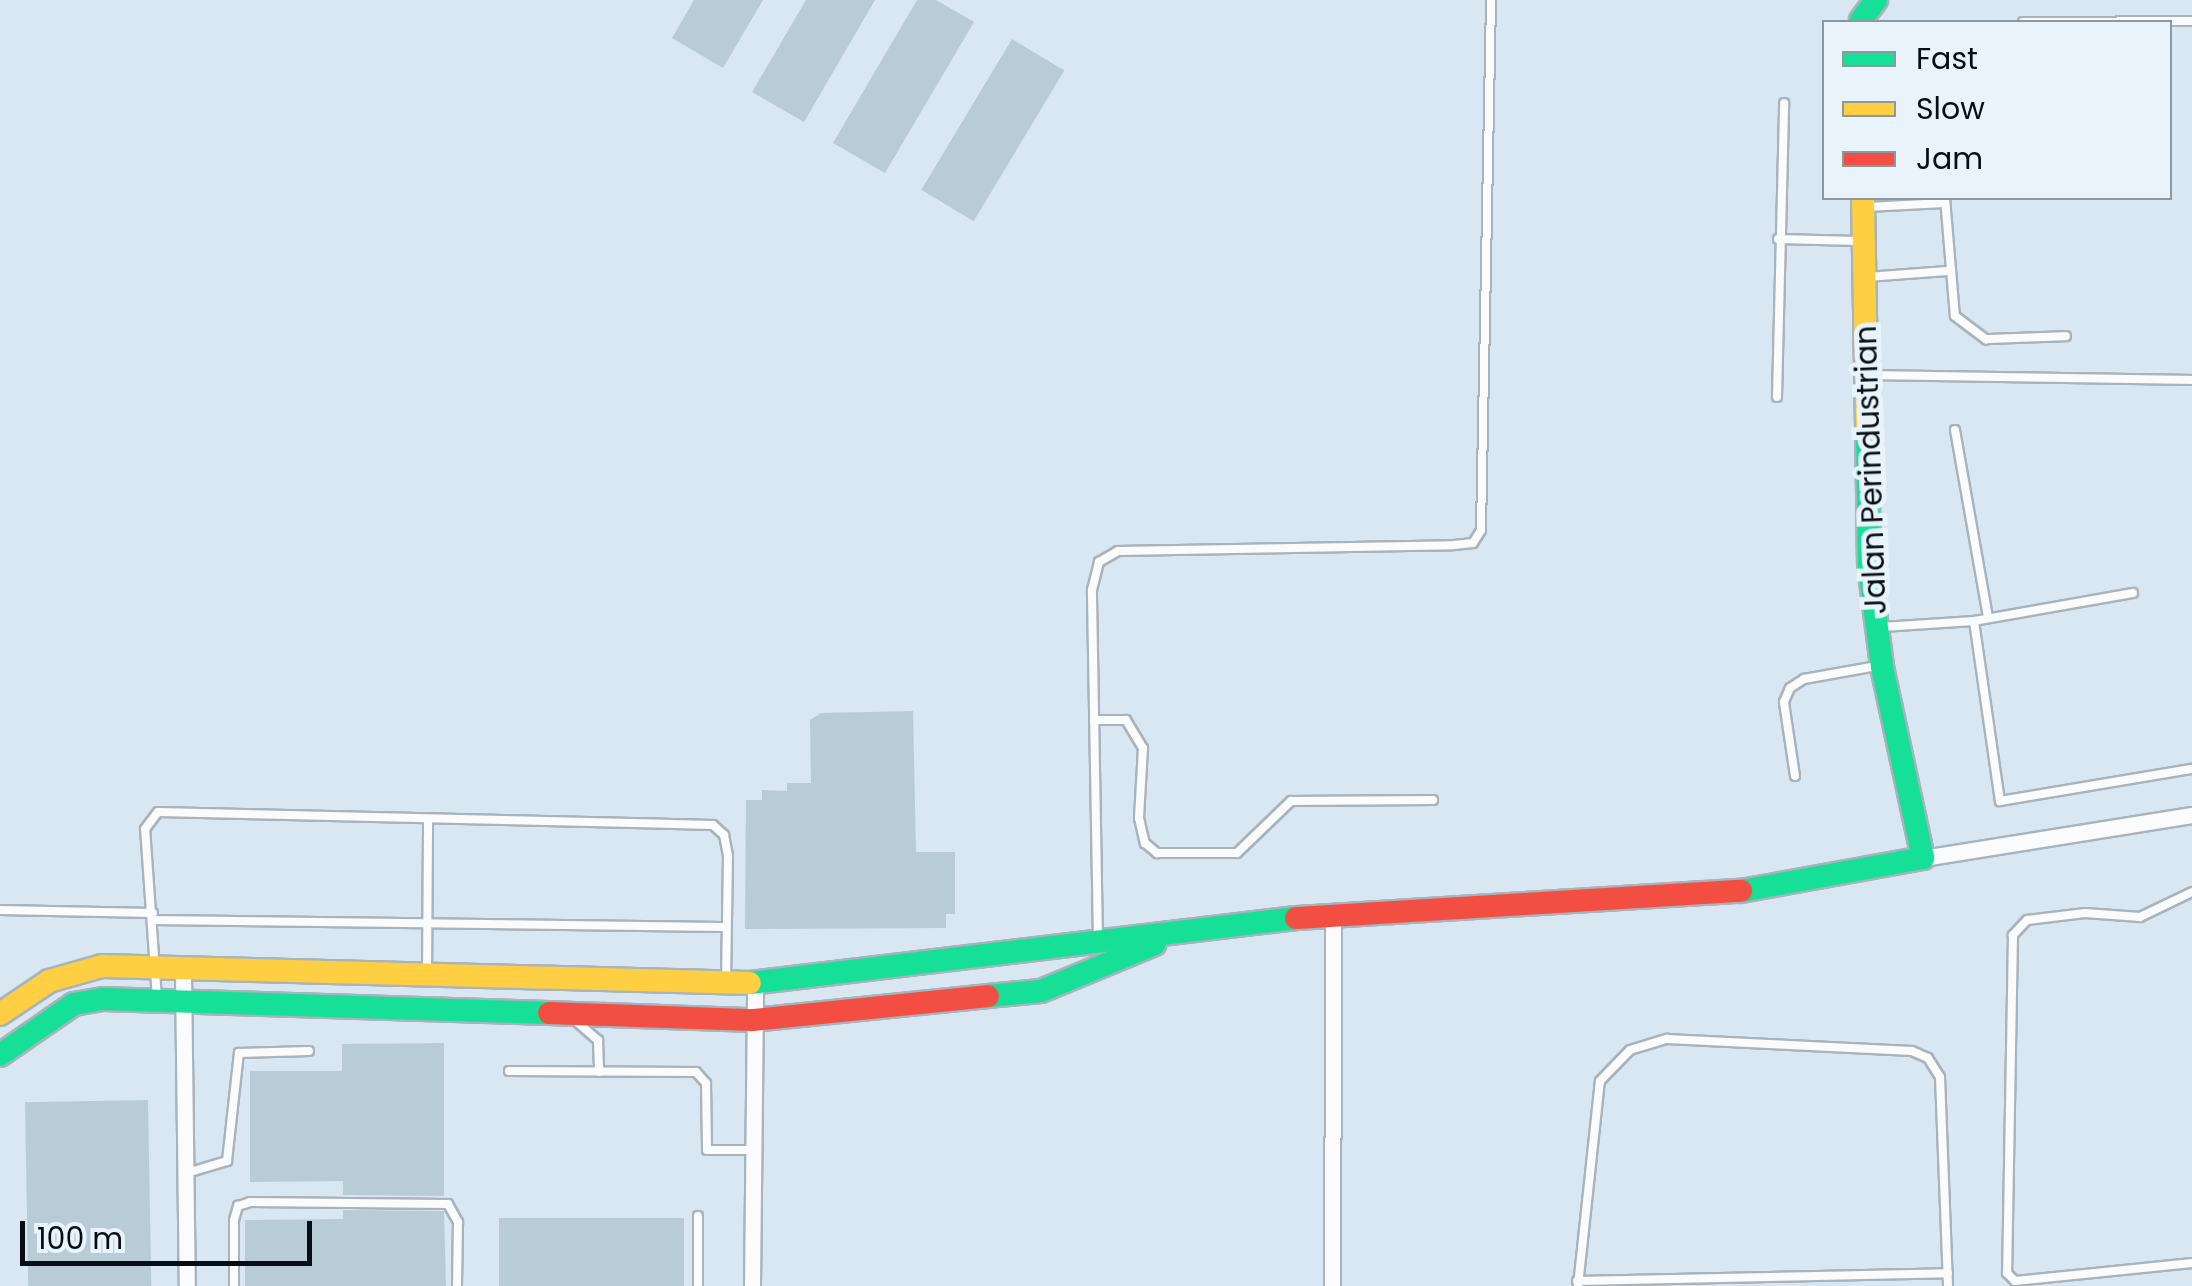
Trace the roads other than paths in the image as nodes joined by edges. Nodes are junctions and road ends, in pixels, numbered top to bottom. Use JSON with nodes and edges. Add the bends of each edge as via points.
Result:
{"nodes":[{"id":1,"x":1491,"y":0,"type":"edge"},
{"id":2,"x":1876,"y":0,"type":"edge"},
{"id":3,"x":1861,"y":14,"type":"edge"},
{"id":4,"x":1784,"y":103,"type":"dead end"},
{"id":5,"x":1945,"y":200,"type":"edge"},
{"id":6,"x":1863,"y":202,"type":"edge"},
{"id":7,"x":1778,"y":239,"type":"junction"},
{"id":8,"x":1864,"y":241,"type":"junction"},
{"id":9,"x":1947,"y":270,"type":"junction"},
{"id":10,"x":1864,"y":277,"type":"junction"},
{"id":11,"x":2066,"y":336,"type":"dead end"},
{"id":12,"x":1867,"y":375,"type":"junction"},
{"id":13,"x":2192,"y":380,"type":"edge"},
{"id":14,"x":1777,"y":397,"type":"dead end"},
{"id":15,"x":1955,"y":430,"type":"dead end"},
{"id":16,"x":2133,"y":593,"type":"dead end"},
{"id":17,"x":1988,"y":617,"type":"junction"},
{"id":18,"x":1974,"y":621,"type":"junction"},
{"id":19,"x":1877,"y":628,"type":"junction"},
{"id":20,"x":1882,"y":666,"type":"junction"},
{"id":21,"x":1094,"y":720,"type":"junction"},
{"id":22,"x":2192,"y":769,"type":"edge"},
{"id":23,"x":1794,"y":776,"type":"dead end"},
{"id":24,"x":1433,"y":800,"type":"dead end"},
{"id":25,"x":2192,"y":815,"type":"edge"},
{"id":26,"x":428,"y":819,"type":"junction"},
{"id":27,"x":1923,"y":858,"type":"junction"},
{"id":28,"x":2192,"y":892,"type":"edge"},
{"id":29,"x":0,"y":910,"type":"edge"},
{"id":30,"x":1333,"y":912,"type":"junction"},
{"id":31,"x":153,"y":916,"type":"junction"},
{"id":32,"x":429,"y":923,"type":"junction"},
{"id":33,"x":722,"y":928,"type":"junction"},
{"id":34,"x":1167,"y":938,"type":"junction"},
{"id":35,"x":1098,"y":944,"type":"junction"},
{"id":36,"x":156,"y":969,"type":"junction"},
{"id":37,"x":1102,"y":970,"type":"junction"},
{"id":38,"x":183,"y":973,"type":"junction"},
{"id":39,"x":427,"y":974,"type":"junction"},
{"id":40,"x":726,"y":980,"type":"junction"},
{"id":41,"x":755,"y":983,"type":"junction"},
{"id":42,"x":157,"y":999,"type":"junction"},
{"id":43,"x":186,"y":1006,"type":"junction"},
{"id":44,"x":0,"y":1014,"type":"edge"},
{"id":45,"x":564,"y":1015,"type":"junction"},
{"id":46,"x":753,"y":1020,"type":"junction"},
{"id":47,"x":309,"y":1052,"type":"dead end"},
{"id":48,"x":0,"y":1055,"type":"edge"},
{"id":49,"x":510,"y":1071,"type":"dead end"},
{"id":50,"x":599,"y":1072,"type":"junction"},
{"id":51,"x":753,"y":1150,"type":"junction"},
{"id":52,"x":187,"y":1173,"type":"junction"},
{"id":53,"x":698,"y":1216,"type":"dead end"},
{"id":54,"x":2192,"y":1263,"type":"edge"},
{"id":55,"x":1948,"y":1273,"type":"junction"},
{"id":56,"x":1577,"y":1283,"type":"edge"},
{"id":57,"x":188,"y":1286,"type":"edge"},
{"id":58,"x":234,"y":1286,"type":"edge"},
{"id":59,"x":457,"y":1286,"type":"edge"},
{"id":60,"x":698,"y":1286,"type":"edge"},
{"id":61,"x":752,"y":1286,"type":"edge"},
{"id":62,"x":1332,"y":1286,"type":"edge"},
{"id":63,"x":1948,"y":1286,"type":"edge"}],
"edges":[{"from":1,"to":21,"type":"lane","via":[[1481,530],[1473,542],[1454,545],[1118,552],[1099,562],[1092,590]]},
{"from":2,"to":3,"type":"main road"},
{"from":4,"to":7,"type":"lane"},
{"from":5,"to":6,"type":"lane"},
{"from":5,"to":9,"type":"lane"},
{"from":6,"to":8,"type":"main road","name":"Jalan Perindustrian"},
{"from":7,"to":8,"type":"lane"},
{"from":7,"to":14,"type":"lane"},
{"from":8,"to":10,"type":"main road","name":"Jalan Perindustrian"},
{"from":9,"to":10,"type":"lane"},
{"from":9,"to":11,"type":"lane","via":[[1955,316],[1970,332],[1986,338]]},
{"from":10,"to":12,"type":"main road","name":"Jalan Perindustrian"},
{"from":12,"to":13,"type":"lane"},
{"from":12,"to":19,"type":"main road","name":"Jalan Perindustrian","via":[[1869,566]]},
{"from":15,"to":17,"type":"lane"},
{"from":16,"to":17,"type":"lane"},
{"from":17,"to":18,"type":"lane"},
{"from":18,"to":19,"type":"lane"},
{"from":18,"to":22,"type":"lane","via":[[2000,802]]},
{"from":19,"to":20,"type":"main road","name":"Jalan Perindustrian"},
{"from":20,"to":23,"type":"lane","via":[[1804,679],[1790,688],[1784,702]]},
{"from":20,"to":27,"type":"main road","name":"Jalan Perindustrian"},
{"from":21,"to":24,"type":"lane","via":[[1126,720],[1143,748],[1139,818],[1145,843],[1157,853],[1237,853],[1291,800]]},
{"from":21,"to":35,"type":"lane"},
{"from":25,"to":27,"type":"street"},
{"from":26,"to":31,"type":"lane","via":[[158,812],[145,829]]},
{"from":26,"to":32,"type":"lane"},
{"from":26,"to":33,"type":"lane","via":[[713,825],[724,835],[728,856]]},
{"from":27,"to":30,"type":"main road","via":[[1785,886],[1582,904]]},
{"from":28,"to":54,"type":"lane","via":[[2140,917],[2084,913],[2028,920],[2012,935],[2007,1273],[2015,1280]]},
{"from":29,"to":31,"type":"lane"},
{"from":30,"to":34,"type":"main road"},
{"from":30,"to":62,"type":"street"},
{"from":31,"to":32,"type":"lane"},
{"from":31,"to":36,"type":"lane"},
{"from":32,"to":33,"type":"lane"},
{"from":32,"to":39,"type":"lane"},
{"from":33,"to":40,"type":"lane"},
{"from":34,"to":35,"type":"main road"},
{"from":34,"to":37,"type":"main road"},
{"from":35,"to":37,"type":"lane"},
{"from":35,"to":41,"type":"main road"},
{"from":36,"to":38,"type":"main road"},
{"from":36,"to":42,"type":"lane"},
{"from":36,"to":44,"type":"main road","via":[[102,966],[49,980]]},
{"from":37,"to":46,"type":"main road","via":[[1041,991]]},
{"from":38,"to":39,"type":"main road"},
{"from":38,"to":43,"type":"street"},
{"from":39,"to":40,"type":"main road"},
{"from":40,"to":41,"type":"main road"},
{"from":41,"to":46,"type":"street"},
{"from":42,"to":43,"type":"main road"},
{"from":42,"to":48,"type":"main road","via":[[74,1004]]},
{"from":43,"to":45,"type":"main road"},
{"from":43,"to":52,"type":"street"},
{"from":45,"to":46,"type":"main road"},
{"from":45,"to":50,"type":"lane","via":[[598,1040]]},
{"from":46,"to":51,"type":"street"},
{"from":47,"to":52,"type":"lane","via":[[238,1052],[227,1161]]},
{"from":49,"to":50,"type":"lane"},
{"from":50,"to":51,"type":"lane","via":[[696,1072],[706,1083],[707,1150]]},
{"from":51,"to":61,"type":"street"},
{"from":52,"to":57,"type":"street"},
{"from":53,"to":60,"type":"lane"},
{"from":55,"to":56,"type":"lane"},
{"from":55,"to":56,"type":"lane","via":[[1940,1076],[1928,1058],[1912,1051],[1668,1039],[1630,1050],[1600,1081]]},
{"from":55,"to":63,"type":"lane"},
{"from":58,"to":59,"type":"lane","via":[[234,1220],[238,1206],[250,1202],[448,1204],[458,1222]]}]}
